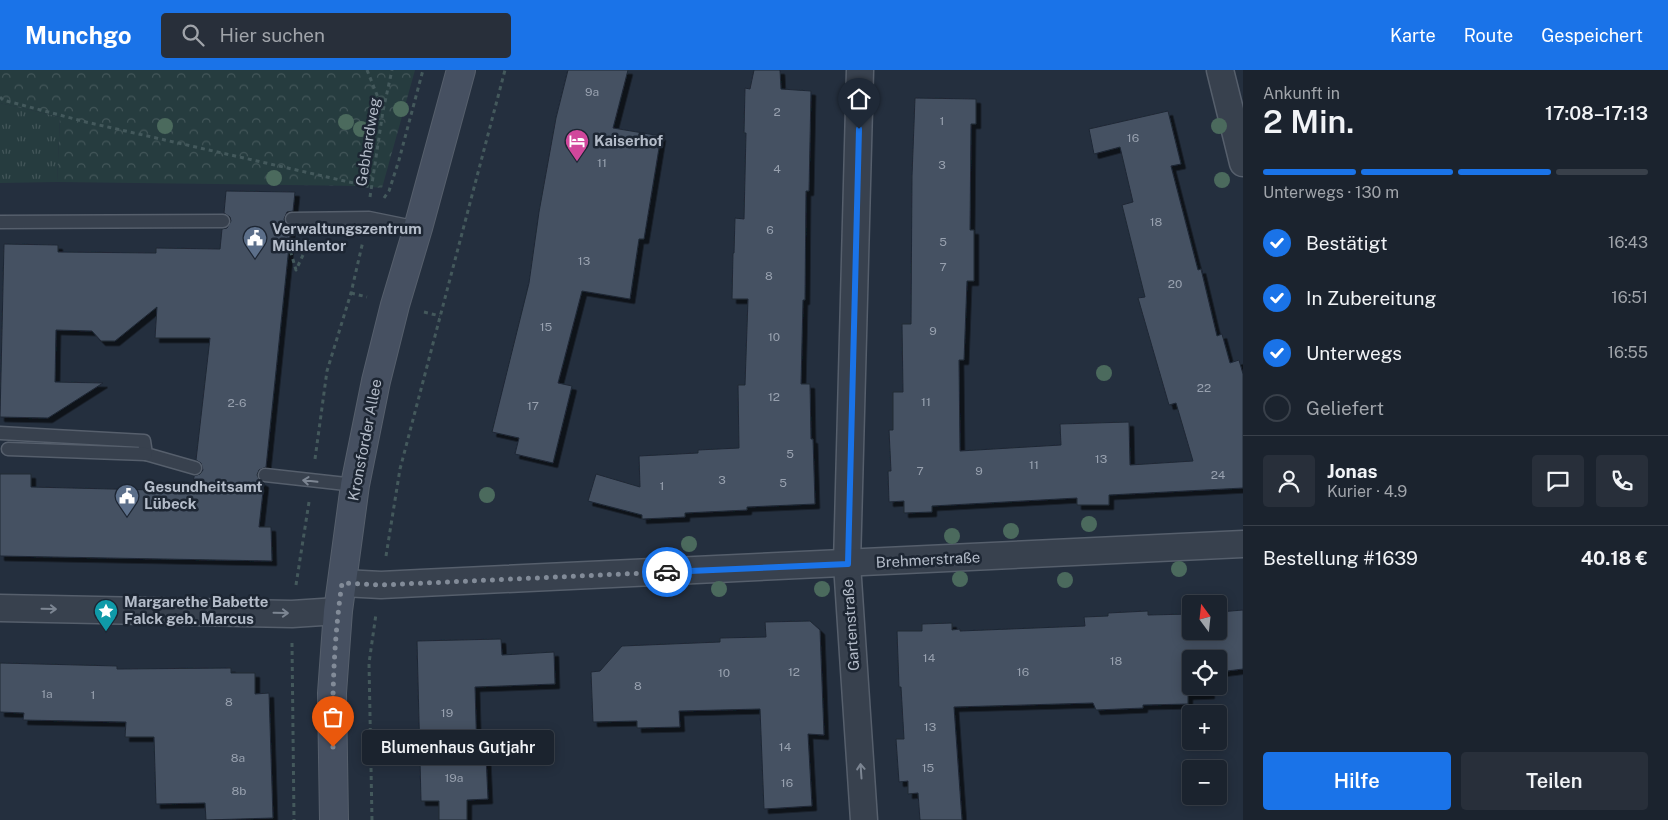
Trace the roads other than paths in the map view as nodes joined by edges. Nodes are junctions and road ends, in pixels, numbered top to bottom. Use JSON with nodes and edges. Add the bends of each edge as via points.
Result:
{"nodes":[{"id":1,"x":461,"y":70,"type":"edge"},
{"id":2,"x":860,"y":70,"type":"edge"},
{"id":3,"x":1220,"y":70,"type":"edge"},
{"id":4,"x":1243,"y":163,"type":"edge"},
{"id":5,"x":292,"y":219,"type":"dead end"},
{"id":6,"x":223,"y":221,"type":"dead end"},
{"id":7,"x":0,"y":222,"type":"edge"},
{"id":8,"x":418,"y":228,"type":"junction"},
{"id":9,"x":0,"y":433,"type":"edge"},
{"id":10,"x":8,"y":449,"type":"dead end"},
{"id":11,"x":146,"y":454,"type":"junction"},
{"id":12,"x":195,"y":468,"type":"dead end"},
{"id":13,"x":265,"y":475,"type":"dead end"},
{"id":14,"x":355,"y":485,"type":"junction"},
{"id":15,"x":1243,"y":544,"type":"edge"},
{"id":16,"x":848,"y":564,"type":"junction"},
{"id":17,"x":342,"y":583,"type":"junction"},
{"id":18,"x":0,"y":608,"type":"edge"},
{"id":19,"x":338,"y":611,"type":"junction"},
{"id":20,"x":334,"y":820,"type":"edge"},
{"id":21,"x":864,"y":820,"type":"edge"}],
"edges":[{"from":1,"to":8,"type":"main road","name":"Kronsforder Allee"},
{"from":2,"to":16,"type":"street","name":"Gartenstraße"},
{"from":3,"to":4,"type":"street"},
{"from":5,"to":8,"type":"lane","via":[[369,218]]},
{"from":6,"to":7,"type":"lane"},
{"from":8,"to":14,"type":"main road","name":"Kronsforder Allee","via":[[376,381]]},
{"from":9,"to":11,"type":"lane","via":[[144,441]]},
{"from":10,"to":11,"type":"lane"},
{"from":11,"to":12,"type":"lane"},
{"from":14,"to":13,"type":"lane","one_way":true},
{"from":14,"to":17,"type":"main road","name":"Kronsforder Allee"},
{"from":15,"to":16,"type":"street","name":"Brehmerstraße"},
{"from":16,"to":17,"type":"street","name":"Brehmerstraße","via":[[381,585]]},
{"from":21,"to":16,"type":"street","name":"Gartenstraße","one_way":true},
{"from":17,"to":19,"type":"main road","name":"Kronsforder Allee"},
{"from":18,"to":19,"type":"street","one_way":true,"via":[[292,614]]},
{"from":19,"to":20,"type":"main road","name":"Kronsforder Allee","via":[[332,693]]}]}
